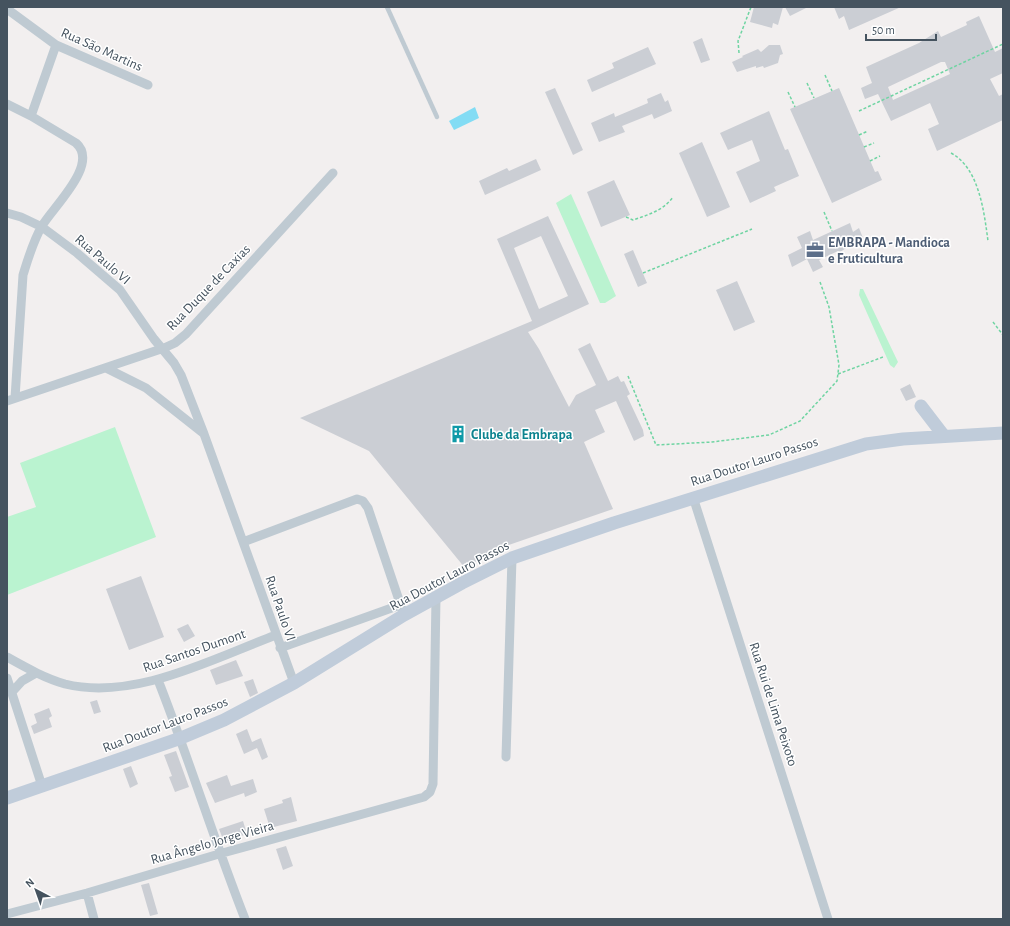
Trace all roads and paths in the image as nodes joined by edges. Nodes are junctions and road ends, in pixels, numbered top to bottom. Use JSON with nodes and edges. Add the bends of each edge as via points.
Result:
{"nodes":[{"id":1,"x":387,"y":7,"type":"edge"},
{"id":2,"x":751,"y":7,"type":"edge"},
{"id":3,"x":7,"y":9,"type":"edge"},
{"id":4,"x":1003,"y":44,"type":"edge"},
{"id":5,"x":56,"y":45,"type":"junction"},
{"id":6,"x":739,"y":52,"type":"dead end"},
{"id":7,"x":825,"y":75,"type":"dead end"},
{"id":8,"x":807,"y":83,"type":"dead end"},
{"id":9,"x":148,"y":85,"type":"dead end"},
{"id":10,"x":832,"y":91,"type":"dead end"},
{"id":11,"x":788,"y":92,"type":"dead end"},
{"id":12,"x":814,"y":98,"type":"dead end"},
{"id":13,"x":7,"y":104,"type":"edge"},
{"id":14,"x":795,"y":107,"type":"dead end"},
{"id":15,"x":859,"y":111,"type":"dead end"},
{"id":16,"x":31,"y":116,"type":"junction"},
{"id":17,"x":437,"y":117,"type":"dead end"},
{"id":18,"x":868,"y":131,"type":"dead end"},
{"id":19,"x":859,"y":135,"type":"dead end"},
{"id":20,"x":874,"y":143,"type":"dead end"},
{"id":21,"x":864,"y":147,"type":"dead end"},
{"id":22,"x":951,"y":153,"type":"dead end"},
{"id":23,"x":880,"y":156,"type":"dead end"},
{"id":24,"x":870,"y":161,"type":"dead end"},
{"id":25,"x":333,"y":173,"type":"dead end"},
{"id":26,"x":673,"y":197,"type":"dead end"},
{"id":27,"x":824,"y":212,"type":"dead end"},
{"id":28,"x":7,"y":213,"type":"edge"},
{"id":29,"x":626,"y":217,"type":"dead end"},
{"id":30,"x":42,"y":227,"type":"junction"},
{"id":31,"x":752,"y":229,"type":"dead end"},
{"id":32,"x":832,"y":231,"type":"dead end"},
{"id":33,"x":988,"y":240,"type":"dead end"},
{"id":34,"x":643,"y":274,"type":"dead end"},
{"id":35,"x":820,"y":282,"type":"dead end"},
{"id":36,"x":993,"y":322,"type":"dead end"},
{"id":37,"x":1003,"y":335,"type":"edge"},
{"id":38,"x":164,"y":348,"type":"junction"},
{"id":39,"x":883,"y":357,"type":"dead end"},
{"id":40,"x":106,"y":368,"type":"junction"},
{"id":41,"x":838,"y":374,"type":"junction"},
{"id":42,"x":628,"y":376,"type":"dead end"},
{"id":43,"x":11,"y":400,"type":"edge"},
{"id":44,"x":921,"y":406,"type":"dead end"},
{"id":45,"x":204,"y":434,"type":"junction"},
{"id":46,"x":944,"y":436,"type":"junction"},
{"id":47,"x":1002,"y":436,"type":"edge"},
{"id":48,"x":693,"y":497,"type":"junction"},
{"id":49,"x":243,"y":542,"type":"junction"},
{"id":50,"x":512,"y":558,"type":"junction"},
{"id":51,"x":436,"y":597,"type":"junction"},
{"id":52,"x":402,"y":610,"type":"junction"},
{"id":53,"x":276,"y":635,"type":"junction"},
{"id":54,"x":280,"y":648,"type":"junction"},
{"id":55,"x":7,"y":657,"type":"edge"},
{"id":56,"x":36,"y":673,"type":"junction"},
{"id":57,"x":7,"y":678,"type":"edge"},
{"id":58,"x":158,"y":680,"type":"junction"},
{"id":59,"x":294,"y":683,"type":"junction"},
{"id":60,"x":12,"y":692,"type":"junction"},
{"id":61,"x":181,"y":738,"type":"junction"},
{"id":62,"x":506,"y":757,"type":"dead end"},
{"id":63,"x":42,"y":786,"type":"junction"},
{"id":64,"x":7,"y":798,"type":"edge"},
{"id":65,"x":219,"y":854,"type":"junction"},
{"id":66,"x":87,"y":893,"type":"junction"},
{"id":67,"x":7,"y":914,"type":"edge"},
{"id":68,"x":94,"y":919,"type":"edge"},
{"id":69,"x":245,"y":919,"type":"edge"},
{"id":70,"x":828,"y":919,"type":"edge"}],
"edges":[{"from":1,"to":17,"type":"lane"},
{"from":2,"to":6,"type":"path","via":[[738,41]]},
{"from":3,"to":5,"type":"street","name":"Rua São Martins"},
{"from":4,"to":15,"type":"path"},
{"from":5,"to":9,"type":"street","name":"Rua São Martins"},
{"from":5,"to":16,"type":"street"},
{"from":7,"to":10,"type":"path"},
{"from":8,"to":12,"type":"path"},
{"from":11,"to":14,"type":"path"},
{"from":13,"to":16,"type":"street"},
{"from":16,"to":30,"type":"street","via":[[76,143],[81,149],[83,161],[80,173]]},
{"from":18,"to":19,"type":"path"},
{"from":20,"to":21,"type":"path"},
{"from":22,"to":33,"type":"path","via":[[962,161],[971,173],[985,219]]},
{"from":23,"to":24,"type":"path"},
{"from":25,"to":38,"type":"street","name":"Rua Duque de Caxias","via":[[186,334]]},
{"from":26,"to":29,"type":"path","via":[[667,206],[647,216],[633,220]]},
{"from":27,"to":32,"type":"path"},
{"from":28,"to":30,"type":"street","name":"Rua Paulo VI"},
{"from":30,"to":38,"type":"street","name":"Rua Paulo VI","via":[[120,290],[154,339]]},
{"from":30,"to":43,"type":"street","via":[[23,275]]},
{"from":31,"to":34,"type":"path"},
{"from":35,"to":41,"type":"path","via":[[828,307],[839,365]]},
{"from":36,"to":37,"type":"path"},
{"from":38,"to":40,"type":"street","name":"Rua Duque de Caxias"},
{"from":38,"to":45,"type":"street","name":"Rua Paulo VI","via":[[181,375]]},
{"from":39,"to":41,"type":"path"},
{"from":40,"to":43,"type":"street","name":"Rua Duque de Caxias"},
{"from":40,"to":45,"type":"street","via":[[146,388]]},
{"from":41,"to":42,"type":"path","via":[[837,381],[800,421],[769,435],[656,445]]},
{"from":44,"to":46,"type":"main road"},
{"from":45,"to":49,"type":"street","name":"Rua Paulo VI"},
{"from":46,"to":47,"type":"main road","name":"Rua Doutor Lauro Passos"},
{"from":46,"to":48,"type":"main road","name":"Rua Doutor Lauro Passos","via":[[885,440],[866,444]]},
{"from":48,"to":50,"type":"main road","name":"Rua Doutor Lauro Passos"},
{"from":48,"to":70,"type":"street","name":"Rua Rui de Lima Peixoto"},
{"from":49,"to":52,"type":"street","via":[[357,499],[363,501],[368,508]]},
{"from":49,"to":53,"type":"street","name":"Rua Paulo VI"},
{"from":50,"to":51,"type":"main road","name":"Rua Doutor Lauro Passos"},
{"from":50,"to":62,"type":"street"},
{"from":51,"to":52,"type":"main road","name":"Rua Doutor Lauro Passos"},
{"from":51,"to":65,"type":"street","name":"Rua Ângelo Jorge Vieira","via":[[433,784],[430,792],[424,797]]},
{"from":52,"to":54,"type":"street"},
{"from":52,"to":59,"type":"main road","name":"Rua Doutor Lauro Passos"},
{"from":53,"to":54,"type":"street","name":"Rua Paulo VI"},
{"from":53,"to":58,"type":"street","name":"Rua Santos Dumont"},
{"from":54,"to":59,"type":"street","name":"Rua Paulo VI"},
{"from":55,"to":56,"type":"street","name":"Rua Santos Dumont"},
{"from":56,"to":58,"type":"street","name":"Rua Santos Dumont","via":[[85,687],[122,686]]},
{"from":56,"to":60,"type":"street","via":[[22,681]]},
{"from":57,"to":60,"type":"street"},
{"from":58,"to":61,"type":"street"},
{"from":59,"to":61,"type":"main road","name":"Rua Doutor Lauro Passos","via":[[231,716]]},
{"from":60,"to":63,"type":"street"},
{"from":61,"to":63,"type":"main road","name":"Rua Doutor Lauro Passos"},
{"from":61,"to":65,"type":"street"},
{"from":63,"to":64,"type":"main road","name":"Rua Doutor Lauro Passos"},
{"from":65,"to":66,"type":"street","name":"Rua Ângelo Jorge Vieira"},
{"from":65,"to":69,"type":"street"},
{"from":66,"to":67,"type":"street","name":"Rua Ângelo Jorge Vieira"},
{"from":66,"to":68,"type":"street"}]}
